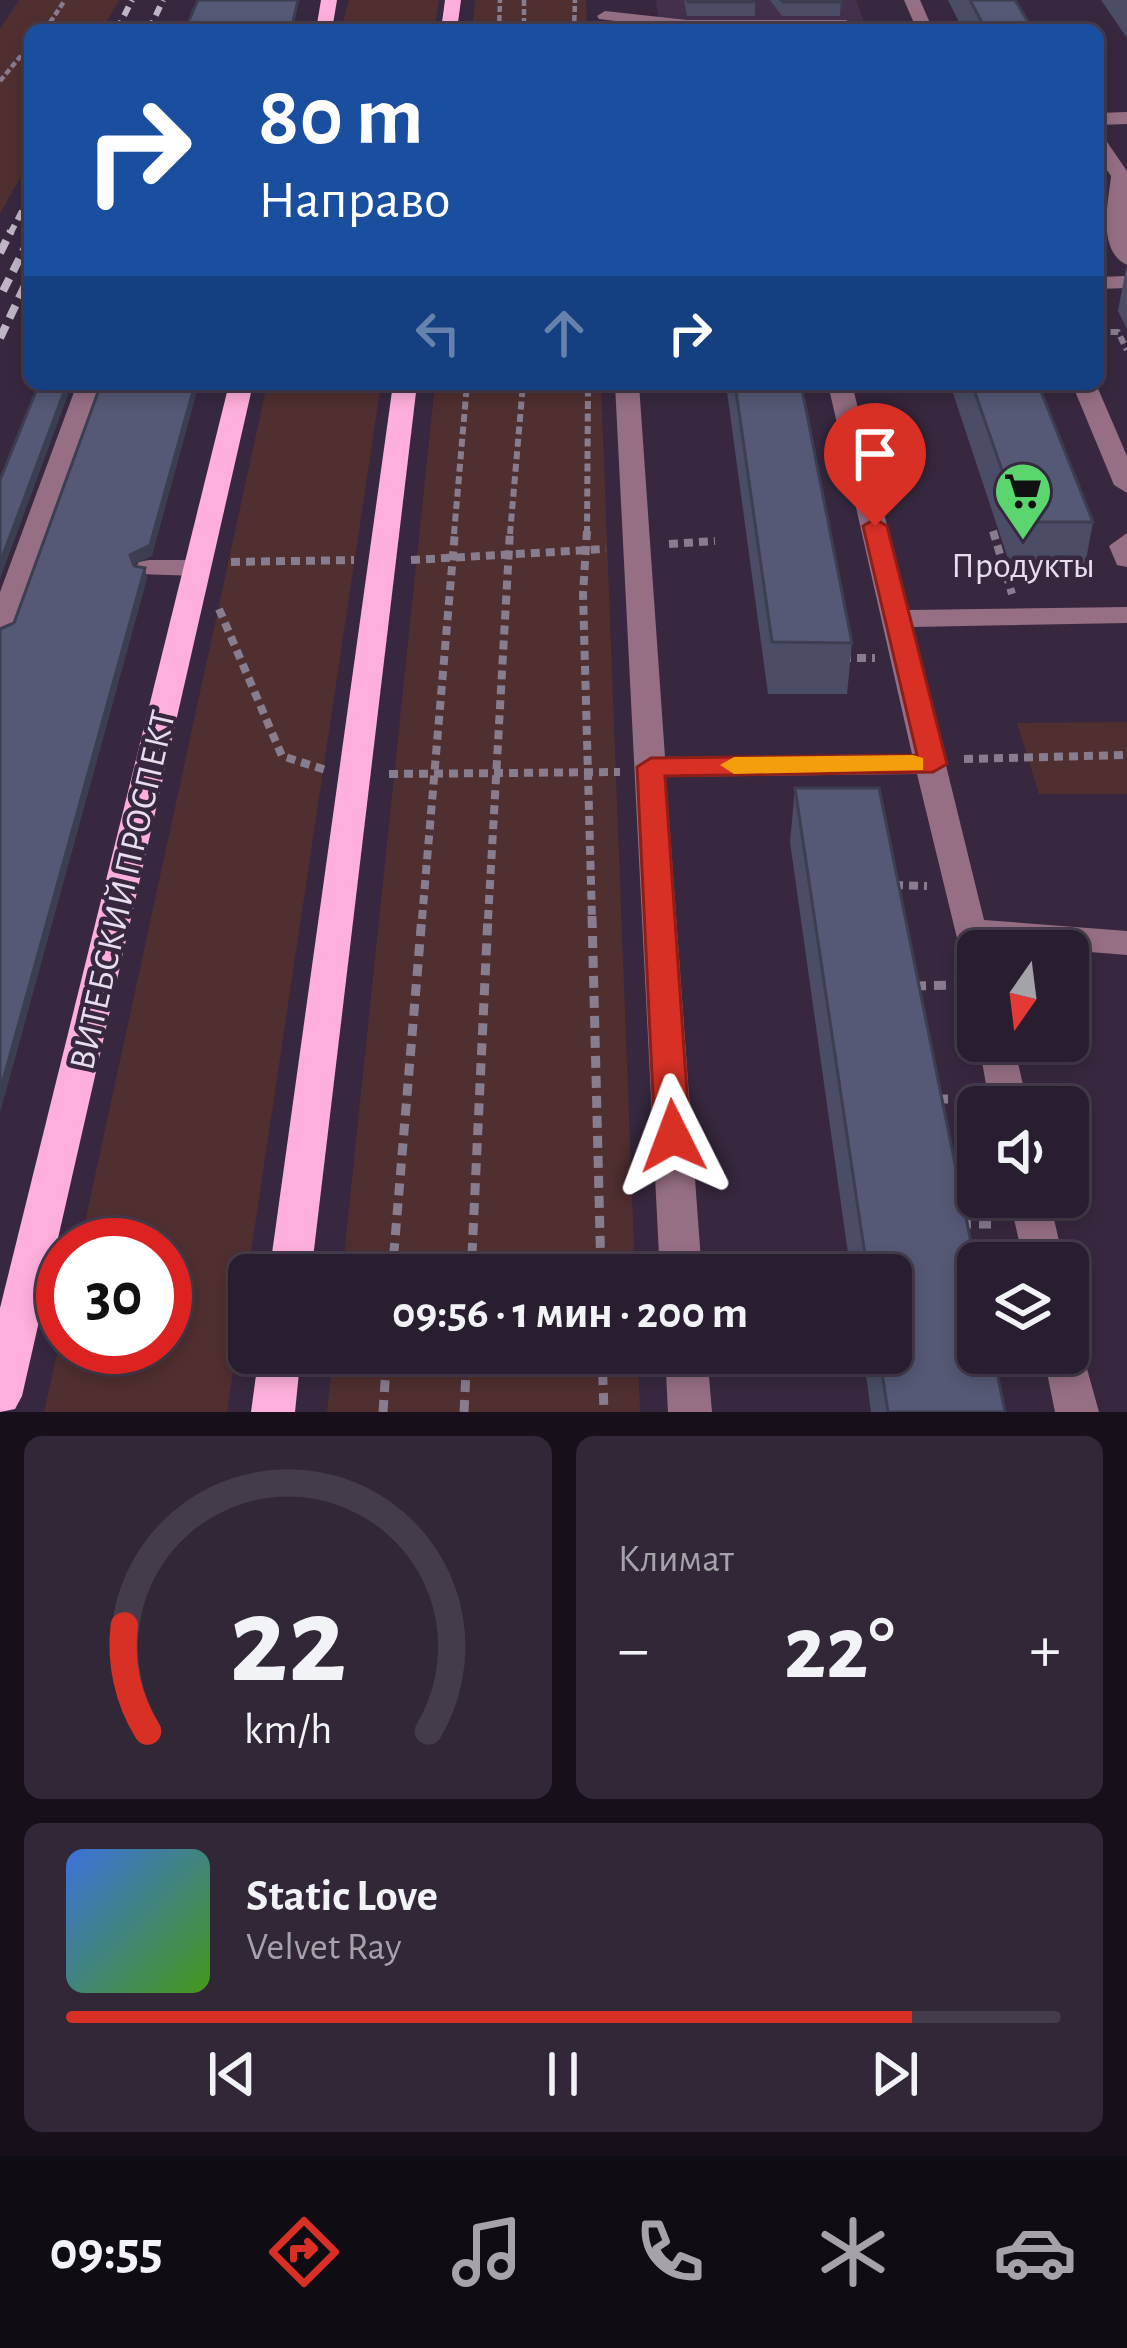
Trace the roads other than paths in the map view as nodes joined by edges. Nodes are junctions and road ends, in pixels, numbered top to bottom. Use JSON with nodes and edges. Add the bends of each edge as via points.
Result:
{"nodes":[{"id":1,"x":747,"y":6,"type":"edge"},
{"id":2,"x":605,"y":15,"type":"edge"},
{"id":3,"x":679,"y":24,"type":"edge"},
{"id":4,"x":773,"y":24,"type":"edge"},
{"id":5,"x":1119,"y":161,"type":"edge"},
{"id":6,"x":1127,"y":259,"type":"edge"},
{"id":7,"x":87,"y":390,"type":"edge"},
{"id":8,"x":240,"y":390,"type":"edge"},
{"id":9,"x":404,"y":390,"type":"edge"},
{"id":10,"x":628,"y":390,"type":"edge"},
{"id":11,"x":841,"y":390,"type":"edge"},
{"id":12,"x":1087,"y":390,"type":"edge"},
{"id":13,"x":1127,"y":484,"type":"edge"},
{"id":14,"x":1127,"y":541,"type":"edge"},
{"id":15,"x":1127,"y":559,"type":"edge"},
{"id":16,"x":149,"y":568,"type":"edge"},
{"id":17,"x":197,"y":568,"type":"junction"},
{"id":18,"x":1127,"y":615,"type":"edge"},
{"id":19,"x":898,"y":620,"type":"junction"},
{"id":20,"x":0,"y":630,"type":"edge"},
{"id":21,"x":933,"y":764,"type":"junction"},
{"id":22,"x":651,"y":767,"type":"junction"},
{"id":23,"x":970,"y":930,"type":"edge"},
{"id":24,"x":1089,"y":940,"type":"edge"},
{"id":25,"x":1127,"y":943,"type":"edge"},
{"id":26,"x":293,"y":1254,"type":"edge"},
{"id":27,"x":680,"y":1254,"type":"edge"},
{"id":28,"x":278,"y":1374,"type":"edge"},
{"id":29,"x":687,"y":1374,"type":"edge"},
{"id":30,"x":0,"y":1396,"type":"edge"},
{"id":31,"x":273,"y":1412,"type":"edge"},
{"id":32,"x":690,"y":1412,"type":"edge"}],
"edges":[{"from":1,"to":4,"type":"street","via":[[769,8]]},
{"from":2,"to":3,"type":"street"},
{"from":5,"to":6,"type":"street","via":[[1116,230]]},
{"from":7,"to":20,"type":"street","via":[[33,568]]},
{"from":8,"to":17,"type":"main road","name":"ВИТЕБСКИЙ ПРОСПЕКТ"},
{"from":9,"to":26,"type":"main road"},
{"from":10,"to":22,"type":"street"},
{"from":11,"to":19,"type":"street"},
{"from":12,"to":13,"type":"street"},
{"from":14,"to":15,"type":"street"},
{"from":16,"to":17,"type":"street"},
{"from":17,"to":30,"type":"main road","name":"ВИТЕБСКИЙ ПРОСПЕКТ"},
{"from":18,"to":19,"type":"street"},
{"from":19,"to":21,"type":"street"},
{"from":21,"to":22,"type":"street"},
{"from":21,"to":23,"type":"street"},
{"from":22,"to":27,"type":"street"},
{"from":24,"to":25,"type":"street"},
{"from":28,"to":31,"type":"main road"},
{"from":29,"to":32,"type":"street"}]}
